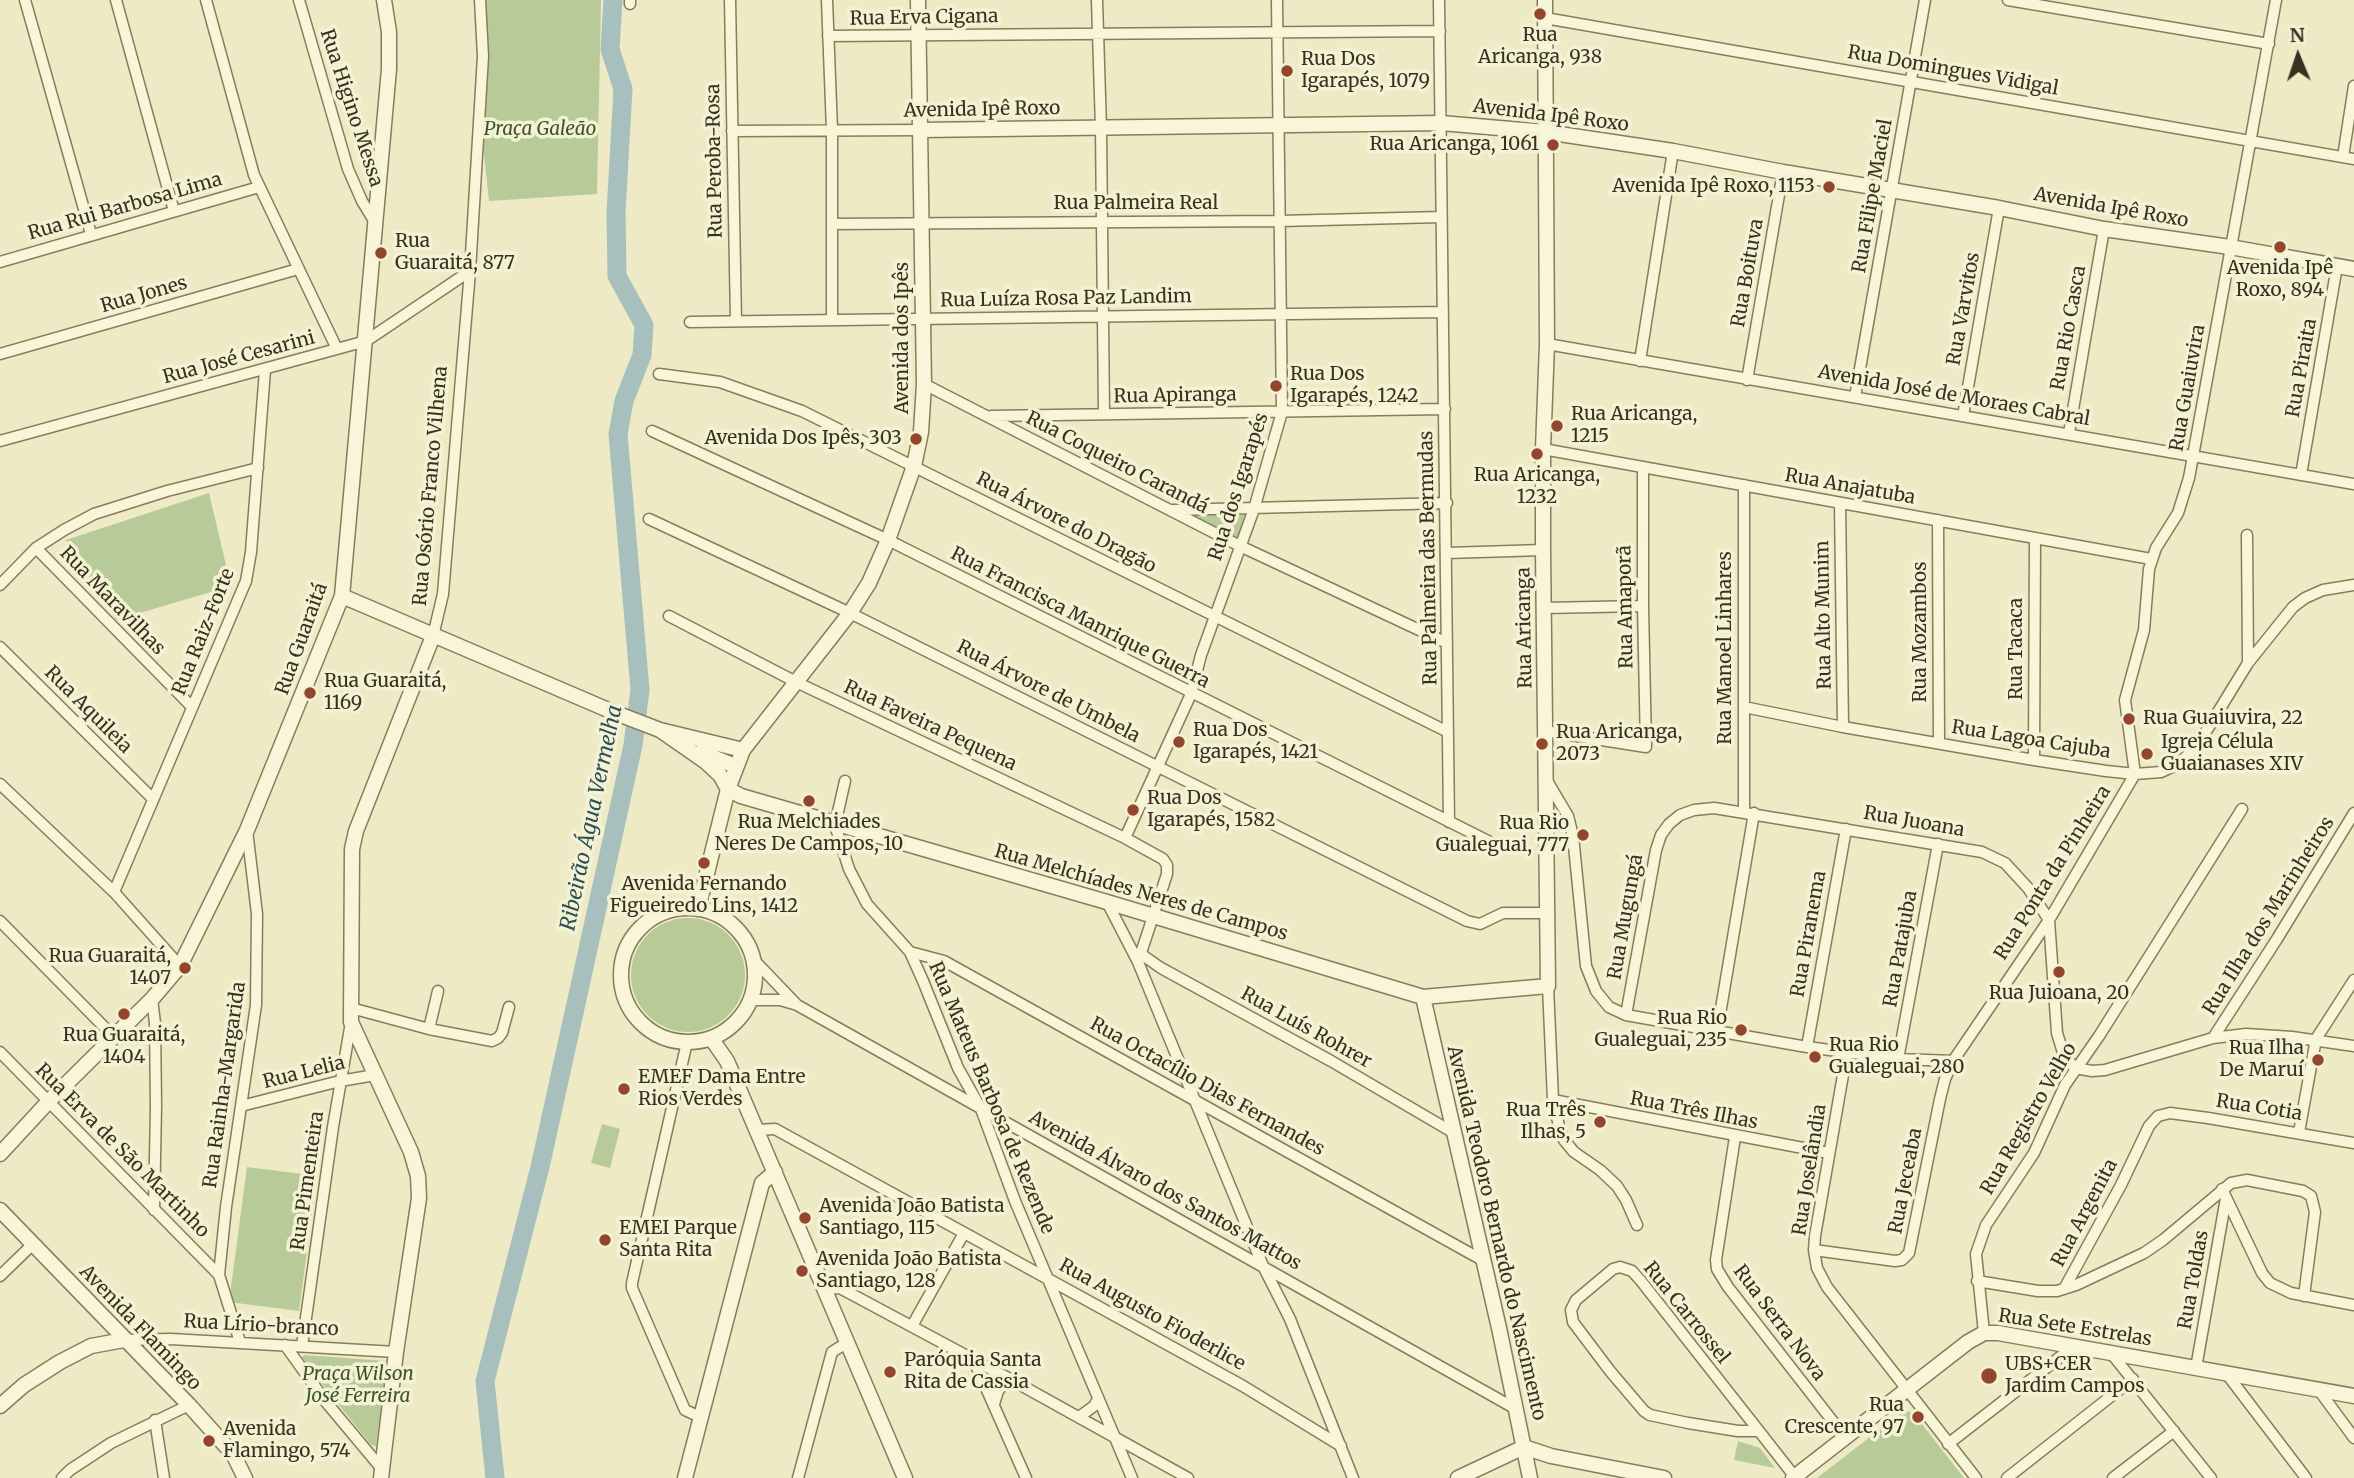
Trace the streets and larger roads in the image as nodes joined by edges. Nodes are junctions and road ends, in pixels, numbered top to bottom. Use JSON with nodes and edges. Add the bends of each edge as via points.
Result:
{"nodes":[{"id":1,"x":25,"y":0,"type":"edge"},
{"id":2,"x":116,"y":0,"type":"edge"},
{"id":3,"x":206,"y":0,"type":"edge"},
{"id":4,"x":299,"y":0,"type":"edge"},
{"id":5,"x":384,"y":0,"type":"edge"},
{"id":6,"x":471,"y":0,"type":"edge"},
{"id":7,"x":730,"y":0,"type":"edge"},
{"id":8,"x":827,"y":0,"type":"edge"},
{"id":9,"x":918,"y":0,"type":"edge"},
{"id":10,"x":1097,"y":0,"type":"edge"},
{"id":11,"x":1277,"y":0,"type":"edge"},
{"id":12,"x":1439,"y":0,"type":"edge"},
{"id":13,"x":1545,"y":0,"type":"edge"},
{"id":14,"x":1925,"y":0,"type":"edge"},
{"id":15,"x":2008,"y":0,"type":"edge"},
{"id":16,"x":2276,"y":0,"type":"edge"},
{"id":17,"x":480,"y":5,"type":"edge"},
{"id":18,"x":1545,"y":18,"type":"junction"},
{"id":19,"x":1278,"y":31,"type":"junction"},
{"id":20,"x":1440,"y":31,"type":"junction"},
{"id":21,"x":1097,"y":33,"type":"junction"},
{"id":22,"x":828,"y":36,"type":"junction"},
{"id":23,"x":919,"y":36,"type":"junction"},
{"id":24,"x":2269,"y":44,"type":"junction"},
{"id":25,"x":1910,"y":81,"type":"junction"},
{"id":26,"x":2354,"y":86,"type":"edge"},
{"id":27,"x":1441,"y":123,"type":"junction"},
{"id":28,"x":1280,"y":126,"type":"junction"},
{"id":29,"x":1101,"y":128,"type":"junction"},
{"id":30,"x":832,"y":130,"type":"junction"},
{"id":31,"x":921,"y":130,"type":"junction"},
{"id":32,"x":732,"y":131,"type":"junction"},
{"id":33,"x":1546,"y":132,"type":"junction"},
{"id":34,"x":2250,"y":140,"type":"junction"},
{"id":35,"x":1673,"y":151,"type":"junction"},
{"id":36,"x":2348,"y":158,"type":"edge"},
{"id":37,"x":1783,"y":172,"type":"junction"},
{"id":38,"x":259,"y":187,"type":"junction"},
{"id":39,"x":1891,"y":190,"type":"junction"},
{"id":40,"x":1999,"y":208,"type":"junction"},
{"id":41,"x":174,"y":211,"type":"junction"},
{"id":42,"x":1441,"y":216,"type":"junction"},
{"id":43,"x":1280,"y":221,"type":"junction"},
{"id":44,"x":1102,"y":222,"type":"junction"},
{"id":45,"x":922,"y":223,"type":"junction"},
{"id":46,"x":376,"y":224,"type":"junction"},
{"id":47,"x":832,"y":225,"type":"junction"},
{"id":48,"x":2104,"y":229,"type":"junction"},
{"id":49,"x":91,"y":234,"type":"junction"},
{"id":50,"x":2230,"y":247,"type":"junction"},
{"id":51,"x":0,"y":262,"type":"edge"},
{"id":52,"x":2337,"y":266,"type":"junction"},
{"id":53,"x":298,"y":269,"type":"junction"},
{"id":54,"x":2354,"y":269,"type":"edge"},
{"id":55,"x":470,"y":271,"type":"junction"},
{"id":56,"x":1444,"y":312,"type":"junction"},
{"id":57,"x":1282,"y":313,"type":"junction"},
{"id":58,"x":1101,"y":315,"type":"junction"},
{"id":59,"x":925,"y":319,"type":"junction"},
{"id":60,"x":832,"y":320,"type":"junction"},
{"id":61,"x":736,"y":321,"type":"junction"},
{"id":62,"x":690,"y":322,"type":"dead end"},
{"id":63,"x":366,"y":341,"type":"junction"},
{"id":64,"x":1547,"y":344,"type":"junction"},
{"id":65,"x":337,"y":349,"type":"junction"},
{"id":66,"x":0,"y":354,"type":"edge"},
{"id":67,"x":1640,"y":361,"type":"junction"},
{"id":68,"x":265,"y":370,"type":"junction"},
{"id":69,"x":659,"y":374,"type":"dead end"},
{"id":70,"x":1747,"y":380,"type":"junction"},
{"id":71,"x":924,"y":384,"type":"junction"},
{"id":72,"x":1855,"y":397,"type":"junction"},
{"id":73,"x":1445,"y":409,"type":"junction"},
{"id":74,"x":1282,"y":412,"type":"junction"},
{"id":75,"x":1104,"y":414,"type":"junction"},
{"id":76,"x":988,"y":416,"type":"junction"},
{"id":77,"x":1963,"y":416,"type":"junction"},
{"id":78,"x":652,"y":431,"type":"dead end"},
{"id":79,"x":2069,"y":433,"type":"junction"},
{"id":80,"x":0,"y":441,"type":"edge"},
{"id":81,"x":1543,"y":449,"type":"junction"},
{"id":82,"x":2193,"y":456,"type":"junction"},
{"id":83,"x":914,"y":467,"type":"junction"},
{"id":84,"x":1643,"y":467,"type":"junction"},
{"id":85,"x":258,"y":468,"type":"junction"},
{"id":86,"x":2301,"y":475,"type":"junction"},
{"id":87,"x":2354,"y":484,"type":"edge"},
{"id":88,"x":1744,"y":485,"type":"junction"},
{"id":89,"x":1447,"y":503,"type":"junction"},
{"id":90,"x":1840,"y":503,"type":"junction"},
{"id":91,"x":1254,"y":509,"type":"junction"},
{"id":92,"x":1169,"y":510,"type":"junction"},
{"id":93,"x":649,"y":519,"type":"dead end"},
{"id":94,"x":1938,"y":520,"type":"junction"},
{"id":95,"x":2247,"y":536,"type":"dead end"},
{"id":96,"x":2035,"y":538,"type":"junction"},
{"id":97,"x":888,"y":540,"type":"junction"},
{"id":98,"x":1240,"y":546,"type":"junction"},
{"id":99,"x":36,"y":548,"type":"junction"},
{"id":100,"x":1543,"y":550,"type":"junction"},
{"id":101,"x":1447,"y":553,"type":"junction"},
{"id":102,"x":2151,"y":559,"type":"junction"},
{"id":103,"x":0,"y":585,"type":"edge"},
{"id":104,"x":2354,"y":585,"type":"edge"},
{"id":105,"x":342,"y":596,"type":"junction"},
{"id":106,"x":1643,"y":606,"type":"junction"},
{"id":107,"x":1544,"y":608,"type":"junction"},
{"id":108,"x":850,"y":613,"type":"junction"},
{"id":109,"x":669,"y":615,"type":"dead end"},
{"id":110,"x":1214,"y":617,"type":"junction"},
{"id":111,"x":433,"y":636,"type":"junction"},
{"id":112,"x":1447,"y":643,"type":"junction"},
{"id":113,"x":0,"y":647,"type":"edge"},
{"id":114,"x":2249,"y":663,"type":"junction"},
{"id":115,"x":796,"y":682,"type":"junction"},
{"id":116,"x":1191,"y":694,"type":"junction"},
{"id":117,"x":192,"y":707,"type":"junction"},
{"id":118,"x":1744,"y":707,"type":"junction"},
{"id":119,"x":1843,"y":727,"type":"junction"},
{"id":120,"x":658,"y":729,"type":"junction"},
{"id":121,"x":1448,"y":732,"type":"junction"},
{"id":122,"x":1545,"y":732,"type":"junction"},
{"id":123,"x":677,"y":742,"type":"junction"},
{"id":124,"x":1939,"y":743,"type":"junction"},
{"id":125,"x":743,"y":750,"type":"junction"},
{"id":126,"x":2034,"y":760,"type":"junction"},
{"id":127,"x":735,"y":766,"type":"junction"},
{"id":128,"x":1159,"y":767,"type":"junction"},
{"id":129,"x":2135,"y":774,"type":"junction"},
{"id":130,"x":1545,"y":778,"type":"junction"},
{"id":131,"x":845,"y":781,"type":"dead end"},
{"id":132,"x":728,"y":789,"type":"junction"},
{"id":133,"x":2,"y":791,"type":"edge"},
{"id":134,"x":152,"y":798,"type":"junction"},
{"id":135,"x":2242,"y":809,"type":"dead end"},
{"id":136,"x":1749,"y":812,"type":"junction"},
{"id":137,"x":2354,"y":814,"type":"edge"},
{"id":138,"x":1449,"y":822,"type":"junction"},
{"id":139,"x":835,"y":825,"type":"junction"},
{"id":140,"x":1846,"y":829,"type":"junction"},
{"id":141,"x":247,"y":831,"type":"junction"},
{"id":142,"x":1125,"y":838,"type":"junction"},
{"id":143,"x":1490,"y":842,"type":"dead end"},
{"id":144,"x":1938,"y":844,"type":"junction"},
{"id":145,"x":114,"y":892,"type":"junction"},
{"id":146,"x":1107,"y":902,"type":"junction"},
{"id":147,"x":698,"y":909,"type":"junction"},
{"id":148,"x":1547,"y":913,"type":"junction"},
{"id":149,"x":1154,"y":917,"type":"junction"},
{"id":150,"x":2049,"y":920,"type":"junction"},
{"id":151,"x":0,"y":921,"type":"edge"},
{"id":152,"x":910,"y":952,"type":"junction"},
{"id":153,"x":1140,"y":958,"type":"junction"},
{"id":154,"x":753,"y":960,"type":"junction"},
{"id":155,"x":180,"y":966,"type":"junction"},
{"id":156,"x":2354,"y":980,"type":"edge"},
{"id":157,"x":1548,"y":986,"type":"junction"},
{"id":158,"x":438,"y":991,"type":"dead end"},
{"id":159,"x":1423,"y":998,"type":"junction"},
{"id":160,"x":152,"y":999,"type":"junction"},
{"id":161,"x":750,"y":1000,"type":"junction"},
{"id":162,"x":797,"y":1004,"type":"junction"},
{"id":163,"x":509,"y":1007,"type":"dead end"},
{"id":164,"x":351,"y":1015,"type":"junction"},
{"id":165,"x":1626,"y":1016,"type":"junction"},
{"id":166,"x":731,"y":1026,"type":"junction"},
{"id":167,"x":429,"y":1029,"type":"junction"},
{"id":168,"x":1717,"y":1032,"type":"junction"},
{"id":169,"x":114,"y":1037,"type":"junction"},
{"id":170,"x":711,"y":1038,"type":"junction"},
{"id":171,"x":2213,"y":1038,"type":"junction"},
{"id":172,"x":2316,"y":1039,"type":"junction"},
{"id":173,"x":687,"y":1042,"type":"junction"},
{"id":174,"x":1807,"y":1046,"type":"junction"},
{"id":175,"x":2354,"y":1046,"type":"edge"},
{"id":176,"x":0,"y":1052,"type":"edge"},
{"id":177,"x":1847,"y":1052,"type":"junction"},
{"id":178,"x":1898,"y":1059,"type":"junction"},
{"id":179,"x":727,"y":1061,"type":"junction"},
{"id":180,"x":1953,"y":1061,"type":"junction"},
{"id":181,"x":2076,"y":1068,"type":"junction"},
{"id":182,"x":375,"y":1075,"type":"junction"},
{"id":183,"x":340,"y":1081,"type":"junction"},
{"id":184,"x":1553,"y":1100,"type":"junction"},
{"id":185,"x":49,"y":1101,"type":"junction"},
{"id":186,"x":1197,"y":1101,"type":"junction"},
{"id":187,"x":241,"y":1106,"type":"junction"},
{"id":188,"x":981,"y":1109,"type":"junction"},
{"id":189,"x":2158,"y":1115,"type":"joint"},
{"id":190,"x":757,"y":1130,"type":"junction"},
{"id":191,"x":2299,"y":1132,"type":"junction"},
{"id":192,"x":1454,"y":1133,"type":"junction"},
{"id":193,"x":1735,"y":1136,"type":"junction"},
{"id":194,"x":2354,"y":1143,"type":"edge"},
{"id":195,"x":1829,"y":1153,"type":"junction"},
{"id":196,"x":0,"y":1154,"type":"edge"},
{"id":197,"x":775,"y":1172,"type":"junction"},
{"id":198,"x":2226,"y":1190,"type":"junction"},
{"id":199,"x":0,"y":1210,"type":"edge"},
{"id":200,"x":154,"y":1210,"type":"junction"},
{"id":201,"x":1637,"y":1225,"type":"dead end"},
{"id":202,"x":964,"y":1233,"type":"junction"},
{"id":203,"x":33,"y":1244,"type":"junction"},
{"id":204,"x":1814,"y":1250,"type":"junction"},
{"id":205,"x":1484,"y":1261,"type":"junction"},
{"id":206,"x":1263,"y":1266,"type":"junction"},
{"id":207,"x":219,"y":1275,"type":"junction"},
{"id":208,"x":0,"y":1276,"type":"edge"},
{"id":209,"x":1049,"y":1278,"type":"junction"},
{"id":210,"x":1978,"y":1282,"type":"junction"},
{"id":211,"x":825,"y":1289,"type":"junction"},
{"id":212,"x":2064,"y":1289,"type":"junction"},
{"id":213,"x":2304,"y":1296,"type":"junction"},
{"id":214,"x":2354,"y":1305,"type":"edge"},
{"id":215,"x":912,"y":1326,"type":"junction"},
{"id":216,"x":1984,"y":1333,"type":"junction"},
{"id":217,"x":124,"y":1340,"type":"junction"},
{"id":218,"x":240,"y":1342,"type":"junction"},
{"id":219,"x":848,"y":1342,"type":"junction"},
{"id":220,"x":285,"y":1345,"type":"junction"},
{"id":221,"x":302,"y":1346,"type":"junction"},
{"id":222,"x":2073,"y":1347,"type":"junction"},
{"id":223,"x":396,"y":1352,"type":"junction"},
{"id":224,"x":2111,"y":1353,"type":"junction"},
{"id":225,"x":974,"y":1361,"type":"junction"},
{"id":226,"x":2196,"y":1368,"type":"junction"},
{"id":227,"x":2226,"y":1373,"type":"junction"},
{"id":228,"x":1008,"y":1378,"type":"junction"},
{"id":229,"x":2133,"y":1380,"type":"junction"},
{"id":230,"x":2318,"y":1389,"type":"junction"},
{"id":231,"x":1906,"y":1391,"type":"junction"},
{"id":232,"x":2354,"y":1396,"type":"edge"},
{"id":233,"x":1098,"y":1399,"type":"junction"},
{"id":234,"x":994,"y":1404,"type":"junction"},
{"id":235,"x":189,"y":1405,"type":"junction"},
{"id":236,"x":0,"y":1406,"type":"edge"},
{"id":237,"x":1516,"y":1409,"type":"junction"},
{"id":238,"x":700,"y":1417,"type":"junction"},
{"id":239,"x":1079,"y":1417,"type":"junction"},
{"id":240,"x":155,"y":1420,"type":"junction"},
{"id":241,"x":2174,"y":1431,"type":"junction"},
{"id":242,"x":1759,"y":1432,"type":"junction"},
{"id":243,"x":1114,"y":1436,"type":"junction"},
{"id":244,"x":1845,"y":1437,"type":"junction"},
{"id":245,"x":2354,"y":1438,"type":"edge"},
{"id":246,"x":1948,"y":1444,"type":"junction"},
{"id":247,"x":1341,"y":1446,"type":"junction"},
{"id":248,"x":1524,"y":1447,"type":"junction"},
{"id":249,"x":1545,"y":1454,"type":"junction"},
{"id":250,"x":1153,"y":1458,"type":"junction"},
{"id":251,"x":381,"y":1474,"type":"edge"},
{"id":252,"x":67,"y":1475,"type":"edge"},
{"id":253,"x":1130,"y":1475,"type":"edge"},
{"id":254,"x":1526,"y":1476,"type":"edge"},
{"id":255,"x":164,"y":1478,"type":"edge"},
{"id":256,"x":245,"y":1478,"type":"edge"},
{"id":257,"x":685,"y":1478,"type":"edge"},
{"id":258,"x":798,"y":1478,"type":"edge"},
{"id":259,"x":905,"y":1478,"type":"edge"},
{"id":260,"x":1026,"y":1478,"type":"edge"},
{"id":261,"x":1188,"y":1478,"type":"edge"},
{"id":262,"x":1353,"y":1478,"type":"edge"},
{"id":263,"x":1458,"y":1478,"type":"edge"},
{"id":264,"x":1664,"y":1478,"type":"edge"},
{"id":265,"x":1794,"y":1478,"type":"edge"},
{"id":266,"x":1976,"y":1478,"type":"edge"},
{"id":267,"x":2007,"y":1478,"type":"edge"},
{"id":268,"x":2113,"y":1478,"type":"edge"},
{"id":269,"x":2211,"y":1478,"type":"edge"},
{"id":270,"x":2306,"y":1478,"type":"edge"}],
"edges":[{"from":1,"to":49,"type":"street"},
{"from":2,"to":41,"type":"street"},
{"from":3,"to":38,"type":"street"},
{"from":4,"to":46,"type":"street","name":"Rua Higino Messa","via":[[348,169]]},
{"from":5,"to":46,"type":"street","name":"Rua Guaraitá","via":[[390,69]]},
{"from":6,"to":17,"type":"street"},
{"from":7,"to":32,"type":"street","name":"Rua Peroba-Rosa"},
{"from":8,"to":22,"type":"street"},
{"from":9,"to":23,"type":"street","name":"Avenida dos Ipês"},
{"from":10,"to":21,"type":"street"},
{"from":11,"to":19,"type":"street","name":"Rua dos Igarapés"},
{"from":12,"to":20,"type":"street","name":"Rua Palmeira das Bermudas"},
{"from":13,"to":18,"type":"street","name":"Rua Aricanga"},
{"from":14,"to":25,"type":"street","name":"Rua Filipe Maciel"},
{"from":15,"to":24,"type":"street"},
{"from":16,"to":24,"type":"street","name":"Rua Guaiuvira"},
{"from":17,"to":55,"type":"street","name":"Rua Osório Franco Vilhena","via":[[483,56]]},
{"from":18,"to":25,"type":"street","name":"Rua Domingues Vidigal"},
{"from":18,"to":33,"type":"street","name":"Rua Aricanga"},
{"from":19,"to":20,"type":"street","name":"Rua Erva Cigana"},
{"from":19,"to":21,"type":"street","name":"Rua Erva Cigana"},
{"from":19,"to":28,"type":"street","name":"Rua dos Igarapés"},
{"from":20,"to":27,"type":"street","name":"Rua Palmeira das Bermudas"},
{"from":21,"to":23,"type":"street","name":"Rua Erva Cigana"},
{"from":21,"to":29,"type":"street"},
{"from":22,"to":23,"type":"street","name":"Rua Erva Cigana"},
{"from":22,"to":30,"type":"street"},
{"from":23,"to":31,"type":"street","name":"Avenida dos Ipês"},
{"from":24,"to":34,"type":"street","name":"Rua Guaiuvira"},
{"from":25,"to":34,"type":"street","name":"Rua Domingues Vidigal"},
{"from":25,"to":39,"type":"street","name":"Rua Filipe Maciel"},
{"from":26,"to":36,"type":"street"},
{"from":27,"to":28,"type":"street","name":"Avenida Ipê Roxo"},
{"from":27,"to":33,"type":"street","name":"Avenida Ipê Roxo"},
{"from":27,"to":42,"type":"street","name":"Rua Palmeira das Bermudas"},
{"from":28,"to":29,"type":"street","name":"Avenida Ipê Roxo"},
{"from":28,"to":43,"type":"street","name":"Rua dos Igarapés"},
{"from":29,"to":31,"type":"street","name":"Avenida Ipê Roxo"},
{"from":29,"to":44,"type":"street"},
{"from":30,"to":31,"type":"street","name":"Avenida Ipê Roxo"},
{"from":30,"to":32,"type":"street","name":"Avenida Ipê Roxo"},
{"from":30,"to":47,"type":"street"},
{"from":31,"to":45,"type":"street","name":"Avenida dos Ipês"},
{"from":32,"to":61,"type":"street","name":"Rua Peroba-Rosa"},
{"from":33,"to":35,"type":"street","name":"Avenida Ipê Roxo"},
{"from":33,"to":64,"type":"street","name":"Rua Aricanga"},
{"from":34,"to":36,"type":"street","name":"Rua Domingues Vidigal"},
{"from":34,"to":50,"type":"street","name":"Rua Guaiuvira"},
{"from":35,"to":37,"type":"street","name":"Avenida Ipê Roxo"},
{"from":35,"to":67,"type":"street"},
{"from":37,"to":39,"type":"street","name":"Avenida Ipê Roxo"},
{"from":37,"to":70,"type":"street","name":"Rua Boituva"},
{"from":38,"to":41,"type":"street","name":"Rua Rui Barbosa Lima"},
{"from":38,"to":53,"type":"street"},
{"from":39,"to":40,"type":"street","name":"Avenida Ipê Roxo"},
{"from":39,"to":72,"type":"street","name":"Rua Filipe Maciel"},
{"from":40,"to":48,"type":"street","name":"Avenida Ipê Roxo"},
{"from":40,"to":77,"type":"street","name":"Rua Varvitos"},
{"from":41,"to":49,"type":"street","name":"Rua Rui Barbosa Lima"},
{"from":42,"to":43,"type":"street","name":"Rua Palmeira Real"},
{"from":42,"to":56,"type":"street","name":"Rua Palmeira das Bermudas"},
{"from":43,"to":44,"type":"street","name":"Rua Palmeira Real"},
{"from":43,"to":57,"type":"street","name":"Rua dos Igarapés"},
{"from":44,"to":45,"type":"street","name":"Rua Palmeira Real"},
{"from":44,"to":58,"type":"street"},
{"from":45,"to":47,"type":"street","name":"Rua Palmeira Real"},
{"from":45,"to":59,"type":"street","name":"Avenida dos Ipês"},
{"from":46,"to":63,"type":"street","name":"Rua Guaraitá"},
{"from":47,"to":60,"type":"street"},
{"from":48,"to":50,"type":"street","name":"Avenida Ipê Roxo"},
{"from":48,"to":79,"type":"street","name":"Rua Rio Casca"},
{"from":49,"to":51,"type":"street","name":"Rua Rui Barbosa Lima"},
{"from":50,"to":52,"type":"street","name":"Avenida Ipê Roxo"},
{"from":50,"to":82,"type":"street","name":"Rua Guaiuvira"},
{"from":52,"to":54,"type":"street","name":"Avenida Ipê Roxo"},
{"from":52,"to":86,"type":"street","name":"Rua Piraita"},
{"from":53,"to":65,"type":"street"},
{"from":53,"to":66,"type":"street","name":"Rua Jones"},
{"from":55,"to":63,"type":"street","name":"Rua José Cesarini"},
{"from":55,"to":111,"type":"street","name":"Rua Osório Franco Vilhena","via":[[444,581]]},
{"from":56,"to":57,"type":"street","name":"Rua Luíza Rosa Paz Landim"},
{"from":56,"to":73,"type":"street","name":"Rua Palmeira das Bermudas"},
{"from":57,"to":58,"type":"street","name":"Rua Luíza Rosa Paz Landim"},
{"from":57,"to":74,"type":"street","name":"Rua dos Igarapés"},
{"from":58,"to":59,"type":"street","name":"Rua Luíza Rosa Paz Landim"},
{"from":58,"to":75,"type":"street"},
{"from":59,"to":60,"type":"street","name":"Rua Luíza Rosa Paz Landim"},
{"from":59,"to":71,"type":"street","name":"Avenida dos Ipês"},
{"from":60,"to":61,"type":"street","name":"Rua Luíza Rosa Paz Landim"},
{"from":61,"to":62,"type":"street","name":"Rua Luíza Rosa Paz Landim"},
{"from":63,"to":65,"type":"street","name":"Rua José Cesarini"},
{"from":63,"to":105,"type":"street","name":"Rua Guaraitá"},
{"from":64,"to":67,"type":"street","name":"Avenida José de Moraes Cabral"},
{"from":64,"to":81,"type":"street","name":"Rua Aricanga"},
{"from":65,"to":68,"type":"street","name":"Rua José Cesarini"},
{"from":67,"to":70,"type":"street","name":"Avenida José de Moraes Cabral"},
{"from":68,"to":80,"type":"street","name":"Rua José Cesarini"},
{"from":68,"to":85,"type":"street","name":"Rua Raiz-Forte"},
{"from":69,"to":83,"type":"street","name":"Rua Árvore do Dragão","via":[[720,382],[762,395]]},
{"from":70,"to":72,"type":"street","name":"Avenida José de Moraes Cabral"},
{"from":71,"to":76,"type":"street","name":"Rua Coqueiro Carandá"},
{"from":71,"to":83,"type":"street","name":"Avenida dos Ipês"},
{"from":72,"to":77,"type":"street","name":"Avenida José de Moraes Cabral"},
{"from":73,"to":74,"type":"street","name":"Rua Apiranga"},
{"from":73,"to":89,"type":"street","name":"Rua Palmeira das Bermudas"},
{"from":74,"to":75,"type":"street","name":"Rua Apiranga"},
{"from":74,"to":91,"type":"street","name":"Rua dos Igarapés"},
{"from":75,"to":76,"type":"street","name":"Rua Apiranga"},
{"from":76,"to":92,"type":"street","name":"Rua Coqueiro Carandá"},
{"from":77,"to":79,"type":"street","name":"Avenida José de Moraes Cabral"},
{"from":78,"to":97,"type":"street","name":"Rua Francisca Manrique Guerra"},
{"from":79,"to":82,"type":"street","name":"Avenida José de Moraes Cabral"},
{"from":81,"to":84,"type":"street","name":"Rua Anajatuba"},
{"from":81,"to":100,"type":"street","name":"Rua Aricanga"},
{"from":82,"to":86,"type":"street","name":"Avenida José de Moraes Cabral"},
{"from":82,"to":102,"type":"street","name":"Rua Guaiuvira","via":[[2185,497]]},
{"from":83,"to":97,"type":"street","name":"Avenida dos Ipês"},
{"from":83,"to":110,"type":"street","name":"Rua Árvore do Dragão"},
{"from":84,"to":88,"type":"street","name":"Rua Anajatuba"},
{"from":84,"to":106,"type":"street","name":"Rua Amaporã"},
{"from":85,"to":99,"type":"street","via":[[94,514]]},
{"from":85,"to":117,"type":"street","name":"Rua Raiz-Forte","via":[[246,581]]},
{"from":86,"to":87,"type":"street","name":"Avenida José de Moraes Cabral"},
{"from":88,"to":90,"type":"street","name":"Rua Anajatuba"},
{"from":88,"to":118,"type":"street","name":"Rua Manoel Linhares"},
{"from":89,"to":91,"type":"street"},
{"from":89,"to":101,"type":"street","name":"Rua Palmeira das Bermudas"},
{"from":90,"to":94,"type":"street","name":"Rua Anajatuba"},
{"from":90,"to":119,"type":"street","name":"Rua Alto Munim"},
{"from":91,"to":92,"type":"street"},
{"from":91,"to":98,"type":"street","name":"Rua dos Igarapés"},
{"from":92,"to":98,"type":"street","name":"Rua Coqueiro Carandá"},
{"from":93,"to":108,"type":"street","name":"Rua Árvore de Umbela"},
{"from":94,"to":96,"type":"street","name":"Rua Anajatuba"},
{"from":94,"to":124,"type":"street","name":"Rua Mozambos"},
{"from":95,"to":114,"type":"street"},
{"from":96,"to":102,"type":"street","name":"Rua Anajatuba"},
{"from":96,"to":126,"type":"street","name":"Rua Tacaca"},
{"from":97,"to":108,"type":"street","name":"Avenida dos Ipês"},
{"from":97,"to":116,"type":"street","name":"Rua Francisca Manrique Guerra"},
{"from":98,"to":110,"type":"street","name":"Rua dos Igarapés"},
{"from":98,"to":112,"type":"street","name":"Rua Coqueiro Carandá"},
{"from":99,"to":103,"type":"street"},
{"from":99,"to":117,"type":"street","name":"Rua Maravilhas"},
{"from":100,"to":101,"type":"street"},
{"from":100,"to":107,"type":"street","name":"Rua Aricanga"},
{"from":101,"to":112,"type":"street","name":"Rua Palmeira das Bermudas"},
{"from":102,"to":129,"type":"street","name":"Rua Guaiuvira","via":[[2144,630],[2125,701]]},
{"from":104,"to":114,"type":"street","name":"Rua Lagoa Cajuba","via":[[2323,590],[2299,603]]},
{"from":105,"to":111,"type":"street"},
{"from":105,"to":141,"type":"street","name":"Rua Guaraitá"},
{"from":106,"to":107,"type":"street"},
{"from":106,"to":122,"type":"street","name":"Rua Amaporã","via":[[1646,747]]},
{"from":107,"to":122,"type":"street","name":"Rua Aricanga"},
{"from":108,"to":115,"type":"street","name":"Avenida dos Ipês"},
{"from":108,"to":128,"type":"street","name":"Rua Árvore de Umbela"},
{"from":109,"to":115,"type":"street","name":"Rua Faveira Pequena"},
{"from":110,"to":116,"type":"street","name":"Rua dos Igarapés"},
{"from":110,"to":121,"type":"street","name":"Rua Árvore do Dragão"},
{"from":111,"to":120,"type":"street"},
{"from":111,"to":164,"type":"street","name":"Rua Osório Franco Vilhena","via":[[352,849]]},
{"from":112,"to":121,"type":"street","name":"Rua Palmeira das Bermudas"},
{"from":113,"to":134,"type":"street","name":"Rua Aquileia"},
{"from":114,"to":129,"type":"street","name":"Rua Lagoa Cajuba","via":[[2186,757],[2161,772]]},
{"from":115,"to":125,"type":"street","name":"Avenida dos Ipês"},
{"from":115,"to":142,"type":"street","name":"Rua Faveira Pequena"},
{"from":116,"to":128,"type":"street","name":"Rua dos Igarapés"},
{"from":116,"to":138,"type":"street","name":"Rua Francisca Manrique Guerra"},
{"from":117,"to":134,"type":"street","name":"Rua Raiz-Forte"},
{"from":118,"to":119,"type":"street","name":"Rua Lagoa Cajuba"},
{"from":118,"to":136,"type":"street","name":"Rua Manoel Linhares"},
{"from":119,"to":124,"type":"street","name":"Rua Lagoa Cajuba"},
{"from":120,"to":123,"type":"street"},
{"from":120,"to":125,"type":"street"},
{"from":121,"to":138,"type":"street","name":"Rua Palmeira das Bermudas"},
{"from":122,"to":130,"type":"street","name":"Rua Aricanga"},
{"from":123,"to":127,"type":"street"},
{"from":123,"to":132,"type":"street","via":[[713,768]]},
{"from":124,"to":126,"type":"street","name":"Rua Lagoa Cajuba"},
{"from":125,"to":127,"type":"street","name":"Avenida dos Ipês"},
{"from":126,"to":129,"type":"street","name":"Rua Lagoa Cajuba"},
{"from":127,"to":132,"type":"street","name":"Avenida dos Ipês"},
{"from":128,"to":142,"type":"street","name":"Rua dos Igarapés"},
{"from":128,"to":148,"type":"street","name":"Rua Árvore de Umbela","via":[[1475,924],[1503,913]]},
{"from":129,"to":150,"type":"street","name":"Rua Ponta da Pinheira"},
{"from":130,"to":148,"type":"street","name":"Rua Aricanga"},
{"from":130,"to":165,"type":"street","via":[[1563,805],[1573,836],[1589,978],[1609,1007]]},
{"from":131,"to":139,"type":"street"},
{"from":132,"to":139,"type":"street","name":"Rua Melchíades Neres de Campos"},
{"from":132,"to":147,"type":"street","name":"Avenida dos Ipês"},
{"from":133,"to":145,"type":"street"},
{"from":134,"to":145,"type":"street","name":"Rua Raiz-Forte"},
{"from":135,"to":181,"type":"street","name":"Rua Registro Velho"},
{"from":136,"to":140,"type":"street","name":"Rua Juoana"},
{"from":136,"to":165,"type":"street","name":"Rua Mugungá","via":[[1694,810],[1680,815],[1661,835]]},
{"from":136,"to":168,"type":"street","name":"Rua Manoel Linhares"},
{"from":137,"to":171,"type":"street","name":"Rua Ilha dos Marinheiros"},
{"from":138,"to":143,"type":"street","name":"Rua Francisca Manrique Guerra"},
{"from":139,"to":146,"type":"street","name":"Rua Melchíades Neres de Campos"},
{"from":139,"to":152,"type":"street","name":"Rua Mateus Barbosa de Rezende","via":[[855,885]]},
{"from":140,"to":144,"type":"street","name":"Rua Juoana"},
{"from":140,"to":174,"type":"street","name":"Rua Piranema"},
{"from":141,"to":155,"type":"street","name":"Rua Guaraitá"},
{"from":141,"to":187,"type":"street","name":"Rua Rainha-Margarida","via":[[257,914],[257,984]]},
{"from":142,"to":149,"type":"street","name":"Rua Faveira Pequena","via":[[1167,865]]},
{"from":144,"to":150,"type":"street","name":"Rua Juoana","via":[[1982,852],[2005,863]]},
{"from":144,"to":178,"type":"street","name":"Rua Patajuba"},
{"from":145,"to":155,"type":"street"},
{"from":146,"to":149,"type":"street","name":"Rua Melchíades Neres de Campos"},
{"from":146,"to":153,"type":"street"},
{"from":147,"to":154,"type":"street","via":[[727,921],[739,932]]},
{"from":147,"to":173,"type":"street","via":[[662,913],[646,922],[629,944],[620,970],[627,1005],[638,1020],[660,1036]]},
{"from":148,"to":157,"type":"street","name":"Rua Aricanga"},
{"from":149,"to":153,"type":"street"},
{"from":149,"to":159,"type":"street","name":"Rua Melchíades Neres de Campos"},
{"from":150,"to":180,"type":"street","name":"Rua Ponta da Pinheira"},
{"from":150,"to":181,"type":"street","via":[[2057,1033],[2064,1056]]},
{"from":151,"to":169,"type":"street"},
{"from":152,"to":186,"type":"street","name":"Rua Octacílio Dias Fernandes","via":[[944,961]]},
{"from":152,"to":188,"type":"street","name":"Rua Mateus Barbosa de Rezende","via":[[958,1068]]},
{"from":153,"to":186,"type":"street"},
{"from":153,"to":192,"type":"street","name":"Rua Luís Rohrer"},
{"from":154,"to":161,"type":"street"},
{"from":154,"to":162,"type":"street","name":"Avenida Álvaro dos Santos Mattos"},
{"from":155,"to":160,"type":"street","name":"Rua Guaraitá"},
{"from":156,"to":172,"type":"street"},
{"from":157,"to":159,"type":"street","name":"Rua Melchíades Neres de Campos"},
{"from":157,"to":184,"type":"street","name":"Rua Aricanga"},
{"from":158,"to":167,"type":"street"},
{"from":159,"to":192,"type":"street","name":"Avenida Teodoro Bernardo do Nascimento"},
{"from":160,"to":169,"type":"street","name":"Rua Guaraitá"},
{"from":160,"to":200,"type":"street"},
{"from":161,"to":162,"type":"street","name":"Avenida Álvaro dos Santos Mattos"},
{"from":161,"to":166,"type":"street"},
{"from":162,"to":188,"type":"street","name":"Avenida Álvaro dos Santos Mattos"},
{"from":163,"to":167,"type":"street","via":[[502,1032],[492,1041]]},
{"from":164,"to":167,"type":"street"},
{"from":164,"to":182,"type":"street","name":"Rua Osório Franco Vilhena"},
{"from":164,"to":183,"type":"street","name":"Rua Pimenteira"},
{"from":165,"to":168,"type":"street"},
{"from":166,"to":170,"type":"street"},
{"from":166,"to":179,"type":"street"},
{"from":168,"to":174,"type":"street"},
{"from":169,"to":185,"type":"street","name":"Rua Guaraitá"},
{"from":170,"to":173,"type":"street"},
{"from":170,"to":179,"type":"street"},
{"from":171,"to":172,"type":"street","via":[[2246,1034]]},
{"from":171,"to":181,"type":"street","via":[[2113,1068]]},
{"from":172,"to":175,"type":"street"},
{"from":172,"to":191,"type":"street"},
{"from":173,"to":238,"type":"street","via":[[632,1288],[685,1410]]},
{"from":174,"to":177,"type":"street"},
{"from":176,"to":185,"type":"street","name":"Rua Erva de São Martinho"},
{"from":177,"to":178,"type":"street"},
{"from":177,"to":195,"type":"street","name":"Rua Joselândia"},
{"from":178,"to":180,"type":"street"},
{"from":179,"to":190,"type":"street"},
{"from":180,"to":204,"type":"street","name":"Rua Jeceaba","via":[[1940,1099],[1906,1258],[1895,1261]]},
{"from":181,"to":210,"type":"street","name":"Rua Registro Velho","via":[[2028,1164],[1981,1235],[1976,1254]]},
{"from":182,"to":183,"type":"street","name":"Rua Lelia"},
{"from":182,"to":223,"type":"street","name":"Rua Osório Franco Vilhena","via":[[418,1176],[419,1198]]},
{"from":183,"to":187,"type":"street","name":"Rua Lelia"},
{"from":183,"to":221,"type":"street","name":"Rua Pimenteira"},
{"from":184,"to":193,"type":"street","name":"Rua Três Ilhas"},
{"from":184,"to":201,"type":"street","name":"Rua Aricanga","via":[[1568,1146],[1617,1186]]},
{"from":185,"to":196,"type":"street","name":"Rua Guaraitá"},
{"from":185,"to":200,"type":"street","name":"Rua Erva de São Martinho"},
{"from":186,"to":205,"type":"street","name":"Rua Octacílio Dias Fernandes"},
{"from":186,"to":206,"type":"street"},
{"from":187,"to":207,"type":"street","name":"Rua Rainha-Margarida"},
{"from":188,"to":206,"type":"street","name":"Avenida Álvaro dos Santos Mattos"},
{"from":188,"to":209,"type":"street","name":"Rua Mateus Barbosa de Rezende"},
{"from":189,"to":191,"type":"street","name":"Rua Cotia"},
{"from":189,"to":212,"type":"street","name":"Rua Argenita"},
{"from":190,"to":197,"type":"street"},
{"from":190,"to":202,"type":"street","name":"Rua Augusto Fioderlice","via":[[775,1129]]},
{"from":191,"to":194,"type":"street","name":"Rua Cotia"},
{"from":192,"to":205,"type":"street","name":"Avenida Teodoro Bernardo do Nascimento"},
{"from":193,"to":195,"type":"street","name":"Rua Três Ilhas"},
{"from":193,"to":244,"type":"street","name":"Rua Serra Nova","via":[[1717,1269]]},
{"from":195,"to":204,"type":"street","name":"Rua Joselândia"},
{"from":197,"to":211,"type":"street"},
{"from":197,"to":238,"type":"street","via":[[762,1183]]},
{"from":198,"to":212,"type":"street","via":[[2144,1253]]},
{"from":198,"to":213,"type":"street","via":[[2262,1273],[2280,1289]]},
{"from":198,"to":213,"type":"street","via":[[2247,1180],[2311,1196],[2315,1212]]},
{"from":198,"to":226,"type":"street","name":"Rua Toldas"},
{"from":199,"to":203,"type":"street","name":"Avenida Flamingo"},
{"from":200,"to":207,"type":"street","name":"Rua Erva de São Martinho"},
{"from":202,"to":209,"type":"street","name":"Rua Augusto Fioderlice"},
{"from":202,"to":215,"type":"street"},
{"from":203,"to":208,"type":"street"},
{"from":203,"to":217,"type":"street","name":"Avenida Flamingo"},
{"from":204,"to":231,"type":"street","name":"Rua Joselândia","via":[[1827,1287]]},
{"from":205,"to":237,"type":"street","name":"Avenida Teodoro Bernardo do Nascimento"},
{"from":206,"to":237,"type":"street","name":"Avenida Álvaro dos Santos Mattos"},
{"from":206,"to":247,"type":"street","via":[[1290,1319]]},
{"from":207,"to":218,"type":"street","name":"Rua Rainha-Margarida"},
{"from":209,"to":233,"type":"street","name":"Rua Mateus Barbosa de Rezende"},
{"from":209,"to":247,"type":"street","name":"Rua Augusto Fioderlice"},
{"from":210,"to":212,"type":"street","via":[[2038,1291]]},
{"from":210,"to":216,"type":"street","name":"Rua Registro Velho"},
{"from":211,"to":215,"type":"street","via":[[840,1288]]},
{"from":211,"to":219,"type":"street"},
{"from":213,"to":214,"type":"street"},
{"from":215,"to":225,"type":"street"},
{"from":216,"to":222,"type":"street","name":"Rua Sete Estrelas"},
{"from":216,"to":231,"type":"street","name":"Rua Sete Estrelas"},
{"from":217,"to":218,"type":"street","name":"Rua Lírio-branco"},
{"from":217,"to":235,"type":"street","name":"Avenida Flamingo"},
{"from":217,"to":236,"type":"street","via":[[91,1346],[60,1362]]},
{"from":218,"to":220,"type":"street","name":"Rua Lírio-branco"},
{"from":219,"to":258,"type":"street","via":[[832,1352]]},
{"from":219,"to":259,"type":"street"},
{"from":220,"to":221,"type":"street","name":"Rua Lírio-branco"},
{"from":220,"to":251,"type":"street"},
{"from":221,"to":223,"type":"street","name":"Rua Lírio-branco"},
{"from":222,"to":224,"type":"street","name":"Rua Sete Estrelas"},
{"from":222,"to":246,"type":"street"},
{"from":223,"to":251,"type":"street","name":"Rua Osório Franco Vilhena"},
{"from":224,"to":226,"type":"street","name":"Rua Sete Estrelas"},
{"from":224,"to":229,"type":"street"},
{"from":225,"to":228,"type":"street"},
{"from":225,"to":234,"type":"street"},
{"from":226,"to":227,"type":"street","name":"Rua Sete Estrelas"},
{"from":227,"to":230,"type":"street","name":"Rua Sete Estrelas"},
{"from":227,"to":270,"type":"street"},
{"from":228,"to":234,"type":"street"},
{"from":228,"to":239,"type":"street"},
{"from":229,"to":241,"type":"street"},
{"from":229,"to":267,"type":"street"},
{"from":230,"to":232,"type":"street","name":"Rua Sete Estrelas"},
{"from":230,"to":245,"type":"street"},
{"from":231,"to":244,"type":"street","name":"Rua Sete Estrelas"},
{"from":231,"to":246,"type":"street","name":"Rua Joselândia"},
{"from":233,"to":239,"type":"street"},
{"from":233,"to":243,"type":"street","name":"Rua Mateus Barbosa de Rezende"},
{"from":234,"to":260,"type":"street"},
{"from":235,"to":240,"type":"street"},
{"from":235,"to":256,"type":"street","name":"Avenida Flamingo","via":[[233,1454]]},
{"from":237,"to":248,"type":"street","name":"Avenida Teodoro Bernardo do Nascimento"},
{"from":238,"to":257,"type":"street"},
{"from":239,"to":243,"type":"street"},
{"from":240,"to":252,"type":"street","via":[[111,1443]]},
{"from":240,"to":255,"type":"street"},
{"from":241,"to":268,"type":"street"},
{"from":241,"to":269,"type":"street"},
{"from":242,"to":242,"type":"street","name":"Rua Carrossel","via":[[1632,1271],[1613,1269],[1576,1300],[1573,1322],[1644,1411],[1688,1423]]},
{"from":242,"to":265,"type":"street","name":"Rua Carrossel"},
{"from":243,"to":250,"type":"street"},
{"from":243,"to":253,"type":"street","name":"Rua Mateus Barbosa de Rezende"},
{"from":244,"to":265,"type":"street","name":"Rua Sete Estrelas"},
{"from":246,"to":266,"type":"street","name":"Rua Joselândia"},
{"from":247,"to":262,"type":"street"},
{"from":248,"to":249,"type":"street"},
{"from":248,"to":254,"type":"street","name":"Avenida Teodoro Bernardo do Nascimento"},
{"from":248,"to":263,"type":"street"},
{"from":249,"to":254,"type":"street"},
{"from":249,"to":264,"type":"street"},
{"from":250,"to":253,"type":"street","name":"Rua Mateus Barbosa de Rezende","via":[[1136,1463]]},
{"from":250,"to":261,"type":"street"}]}
